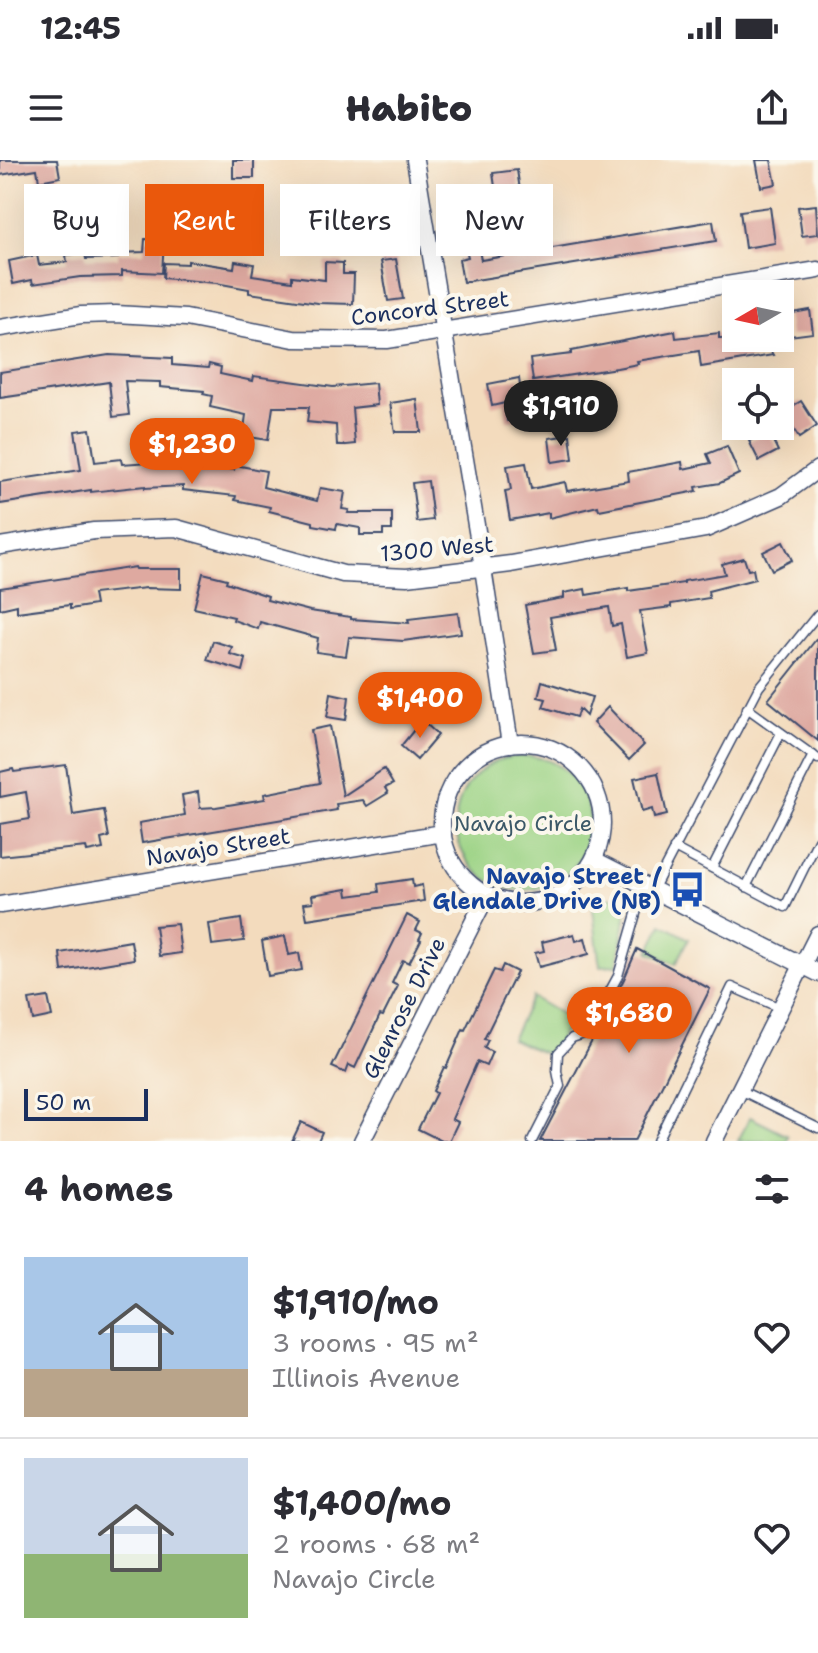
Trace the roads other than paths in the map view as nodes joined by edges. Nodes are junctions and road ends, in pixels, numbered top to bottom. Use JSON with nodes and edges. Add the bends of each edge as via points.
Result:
{"nodes":[{"id":1,"x":415,"y":160,"type":"edge"},
{"id":2,"x":818,"y":270,"type":"edge"},
{"id":3,"x":0,"y":328,"type":"edge"},
{"id":4,"x":443,"y":331,"type":"junction"},
{"id":5,"x":818,"y":469,"type":"edge"},
{"id":6,"x":0,"y":546,"type":"edge"},
{"id":7,"x":483,"y":568,"type":"junction"},
{"id":8,"x":818,"y":614,"type":"edge"},
{"id":9,"x":747,"y":708,"type":"junction"},
{"id":10,"x":781,"y":733,"type":"junction"},
{"id":11,"x":510,"y":744,"type":"junction"},
{"id":12,"x":815,"y":757,"type":"edge"},
{"id":13,"x":443,"y":833,"type":"junction"},
{"id":14,"x":818,"y":840,"type":"edge"},
{"id":15,"x":674,"y":848,"type":"junction"},
{"id":16,"x":594,"y":860,"type":"junction"},
{"id":17,"x":712,"y":868,"type":"junction"},
{"id":18,"x":746,"y":887,"type":"junction"},
{"id":19,"x":649,"y":888,"type":"junction"},
{"id":20,"x":487,"y":895,"type":"junction"},
{"id":21,"x":0,"y":905,"type":"edge"},
{"id":22,"x":818,"y":934,"type":"edge"},
{"id":23,"x":803,"y":964,"type":"junction"},
{"id":24,"x":818,"y":973,"type":"edge"},
{"id":25,"x":781,"y":1009,"type":"junction"},
{"id":26,"x":739,"y":1089,"type":"junction"},
{"id":27,"x":818,"y":1128,"type":"edge"},
{"id":28,"x":362,"y":1141,"type":"edge"},
{"id":29,"x":532,"y":1141,"type":"edge"},
{"id":30,"x":657,"y":1141,"type":"edge"},
{"id":31,"x":714,"y":1141,"type":"edge"}],
"edges":[{"from":1,"to":4,"type":"street"},
{"from":2,"to":4,"type":"street","name":"Concord Street"},
{"from":3,"to":4,"type":"street","name":"Concord Street","via":[[98,314],[186,318],[318,341],[387,340]]},
{"from":4,"to":7,"type":"street"},
{"from":5,"to":7,"type":"street","name":"1300 West","via":[[781,496],[706,529]]},
{"from":6,"to":7,"type":"street","name":"1300 West","via":[[94,531],[176,528],[343,574],[407,577]]},
{"from":7,"to":11,"type":"street"},
{"from":8,"to":9,"type":"lane"},
{"from":9,"to":10,"type":"lane"},
{"from":9,"to":15,"type":"lane"},
{"from":10,"to":12,"type":"lane"},
{"from":10,"to":17,"type":"lane"},
{"from":11,"to":13,"type":"street","via":[[474,759],[456,778],[445,802]]},
{"from":11,"to":16,"type":"street","via":[[551,748],[587,774],[602,816]]},
{"from":12,"to":18,"type":"lane"},
{"from":13,"to":20,"type":"street","via":[[455,868]]},
{"from":13,"to":21,"type":"street","name":"Navajo Street"},
{"from":14,"to":18,"type":"lane","via":[[785,907]]},
{"from":15,"to":17,"type":"lane"},
{"from":15,"to":19,"type":"lane"},
{"from":16,"to":19,"type":"street"},
{"from":16,"to":20,"type":"street","via":[[568,890],[542,902],[514,903]]},
{"from":17,"to":18,"type":"lane"},
{"from":19,"to":23,"type":"street"},
{"from":19,"to":29,"type":"lane","via":[[618,976],[587,1033],[572,1038],[558,1053],[560,1086]]},
{"from":20,"to":28,"type":"street","name":"Glenrose Drive"},
{"from":22,"to":23,"type":"street"},
{"from":23,"to":24,"type":"street"},
{"from":23,"to":25,"type":"street"},
{"from":25,"to":26,"type":"street"},
{"from":25,"to":30,"type":"lane","via":[[732,987]]},
{"from":26,"to":27,"type":"lane"},
{"from":26,"to":31,"type":"street"}]}
